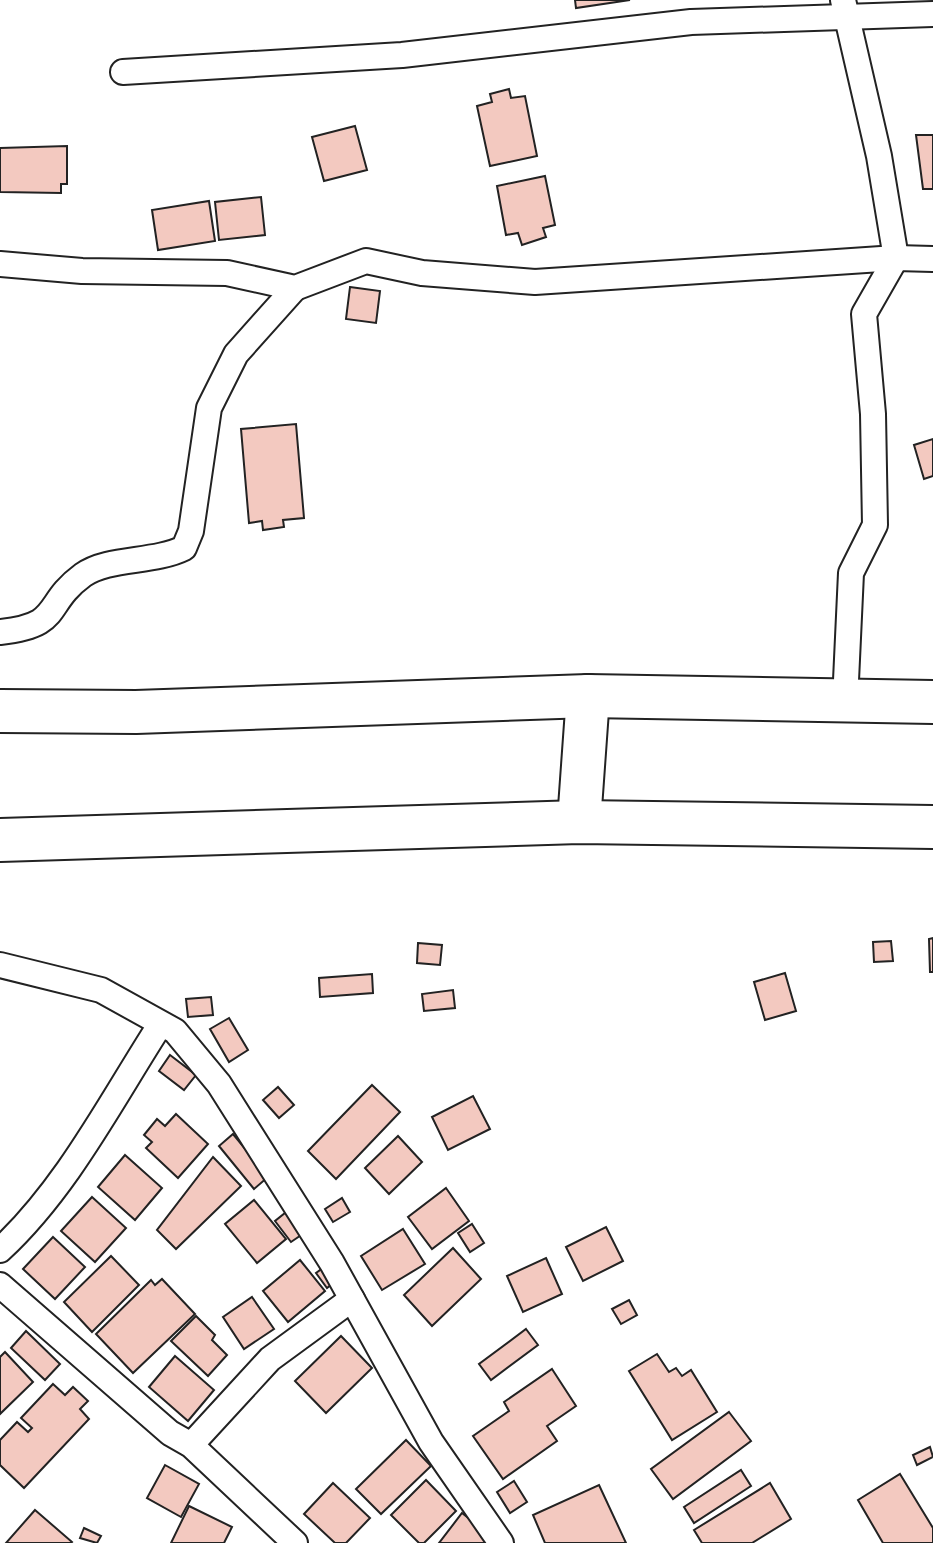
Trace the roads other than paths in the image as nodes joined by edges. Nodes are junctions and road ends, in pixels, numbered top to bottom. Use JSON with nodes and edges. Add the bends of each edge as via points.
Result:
{"nodes":[{"id":1,"x":845,"y":8,"type":"edge"},
{"id":2,"x":933,"y":14,"type":"edge"},
{"id":3,"x":123,"y":72,"type":"dead end"},
{"id":4,"x":896,"y":258,"type":"junction"},
{"id":5,"x":933,"y":259,"type":"edge"},
{"id":6,"x":0,"y":264,"type":"edge"},
{"id":7,"x":295,"y":288,"type":"junction"},
{"id":8,"x":0,"y":632,"type":"edge"},
{"id":9,"x":588,"y":696,"type":"junction"},
{"id":10,"x":845,"y":702,"type":"junction"},
{"id":11,"x":933,"y":702,"type":"edge"},
{"id":12,"x":0,"y":711,"type":"edge"},
{"id":13,"x":579,"y":822,"type":"junction"},
{"id":14,"x":933,"y":827,"type":"edge"},
{"id":15,"x":0,"y":840,"type":"edge"},
{"id":16,"x":0,"y":965,"type":"edge"},
{"id":17,"x":160,"y":1025,"type":"junction"},
{"id":18,"x":0,"y":1250,"type":"edge"},
{"id":19,"x":0,"y":1285,"type":"edge"},
{"id":20,"x":352,"y":1299,"type":"junction"},
{"id":21,"x":191,"y":1445,"type":"junction"},
{"id":22,"x":295,"y":1543,"type":"edge"},
{"id":23,"x":501,"y":1543,"type":"edge"}],
"edges":[{"from":1,"to":2,"type":"street"},
{"from":1,"to":3,"type":"street","via":[[402,55]]},
{"from":1,"to":4,"type":"street"},
{"from":4,"to":5,"type":"street"},
{"from":4,"to":7,"type":"street","via":[[535,282],[422,273],[366,261]]},
{"from":4,"to":10,"type":"street","via":[[864,314],[875,525],[851,573]]},
{"from":6,"to":7,"type":"street","via":[[227,273]]},
{"from":7,"to":8,"type":"street","via":[[236,354],[209,408],[184,548],[167,557],[97,568],[82,576],[40,625]]},
{"from":9,"to":10,"type":"highway"},
{"from":9,"to":12,"type":"highway","via":[[136,712]]},
{"from":9,"to":13,"type":"highway"},
{"from":10,"to":11,"type":"highway"},
{"from":13,"to":14,"type":"highway"},
{"from":13,"to":15,"type":"highway"},
{"from":16,"to":17,"type":"street","via":[[101,990]]},
{"from":17,"to":18,"type":"street","via":[[59,1182],[27,1225]]},
{"from":17,"to":20,"type":"street","via":[[175,1031],[219,1084]]},
{"from":19,"to":21,"type":"street","via":[[170,1433]]},
{"from":20,"to":21,"type":"street","via":[[270,1359]]},
{"from":20,"to":23,"type":"street","via":[[431,1442]]},
{"from":21,"to":22,"type":"street"}]}
